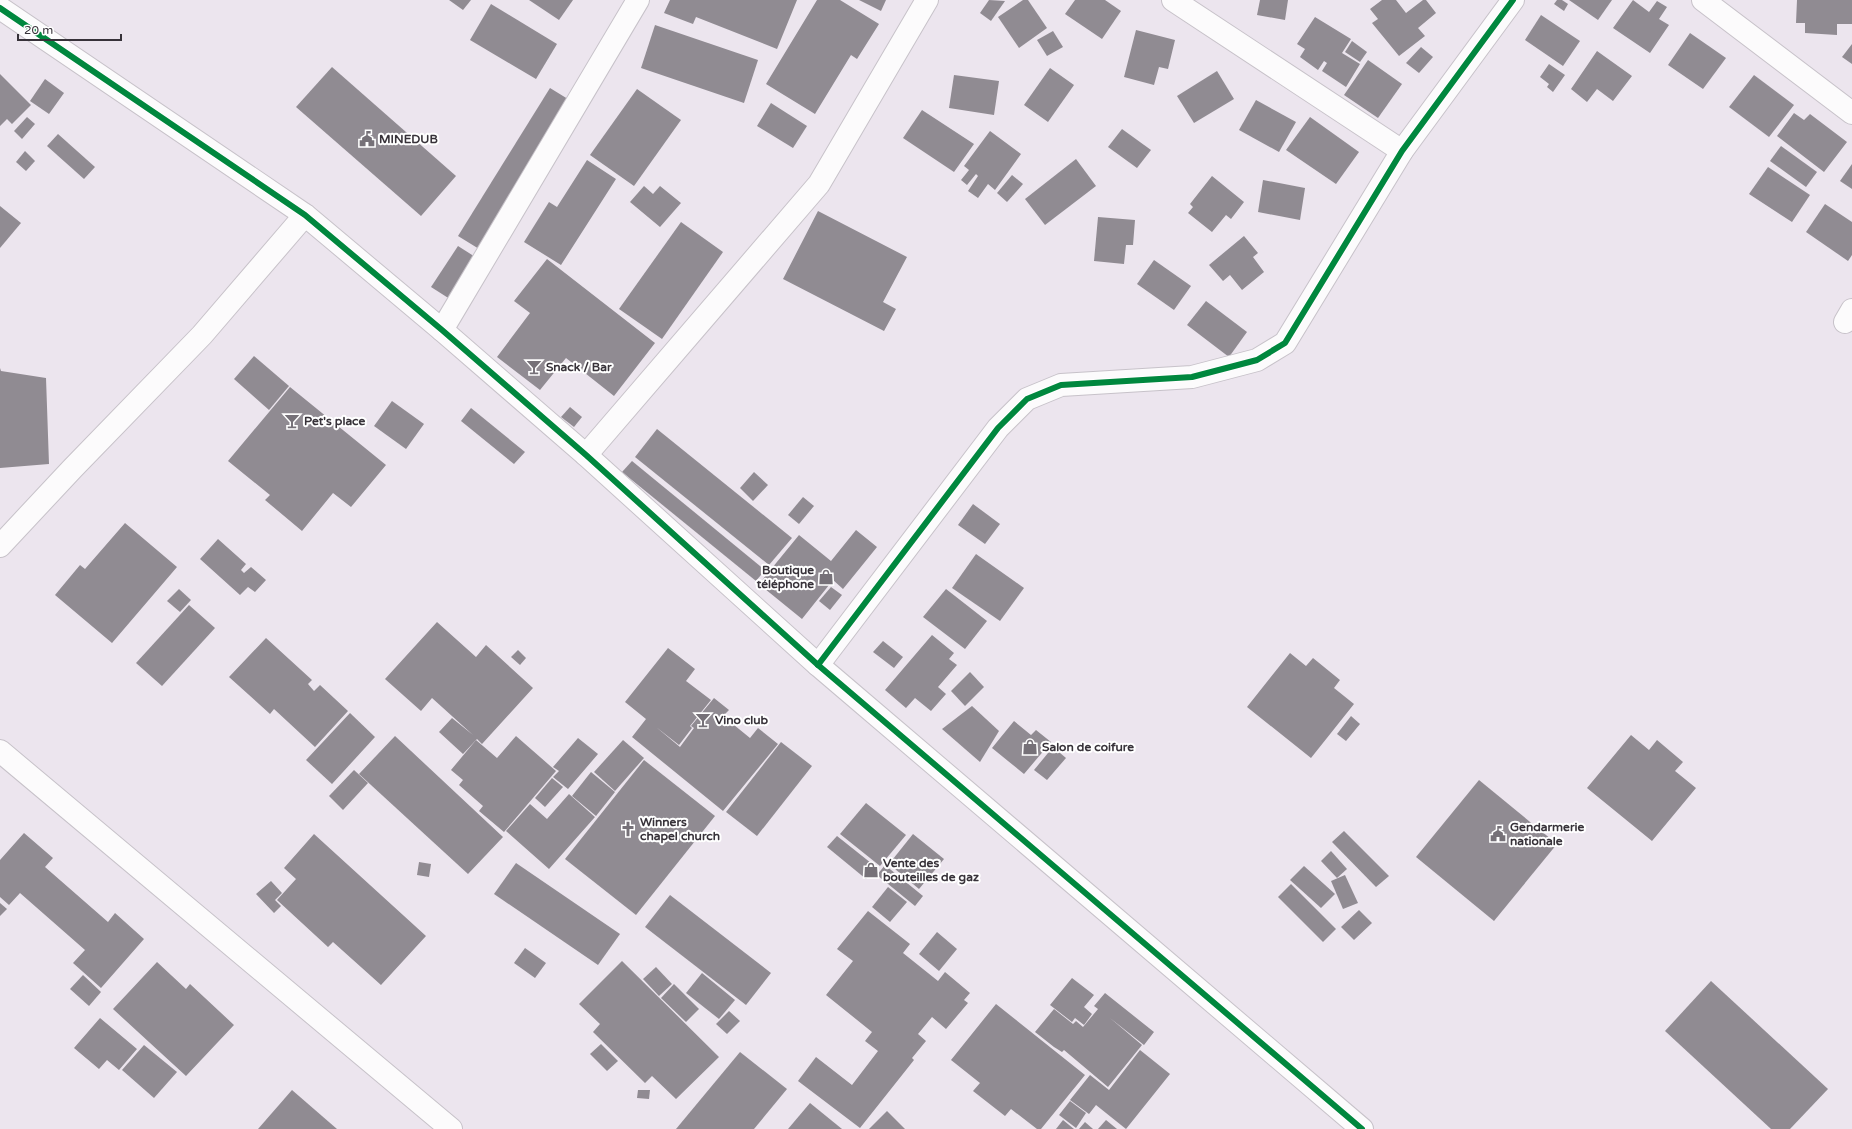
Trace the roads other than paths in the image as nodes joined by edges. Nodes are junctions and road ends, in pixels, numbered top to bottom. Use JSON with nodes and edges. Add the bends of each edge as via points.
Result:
{"nodes":[{"id":1,"x":638,"y":0,"type":"edge"},
{"id":2,"x":927,"y":0,"type":"edge"},
{"id":3,"x":1173,"y":0,"type":"edge"},
{"id":4,"x":1513,"y":0,"type":"edge"},
{"id":5,"x":1703,"y":0,"type":"edge"},
{"id":6,"x":0,"y":8,"type":"edge"},
{"id":7,"x":1852,"y":113,"type":"edge"},
{"id":8,"x":1402,"y":151,"type":"junction"},
{"id":9,"x":305,"y":215,"type":"junction"},
{"id":10,"x":442,"y":330,"type":"junction"},
{"id":11,"x":586,"y":455,"type":"junction"},
{"id":12,"x":0,"y":546,"type":"edge"},
{"id":13,"x":818,"y":665,"type":"junction"},
{"id":14,"x":0,"y":750,"type":"edge"},
{"id":15,"x":451,"y":1129,"type":"edge"},
{"id":16,"x":1362,"y":1129,"type":"edge"}],
"edges":[{"from":1,"to":10,"type":"street"},
{"from":2,"to":11,"type":"street","via":[[819,184]]},
{"from":3,"to":8,"type":"street"},
{"from":4,"to":8,"type":"street"},
{"from":5,"to":7,"type":"street"},
{"from":6,"to":9,"type":"street"},
{"from":8,"to":13,"type":"street","via":[[1285,344],[1257,360],[1192,377],[1061,385],[1027,399],[998,428]]},
{"from":9,"to":10,"type":"street"},
{"from":9,"to":12,"type":"street","via":[[202,335]]},
{"from":10,"to":11,"type":"street"},
{"from":11,"to":13,"type":"street"},
{"from":13,"to":16,"type":"street"},
{"from":14,"to":15,"type":"street"}]}
